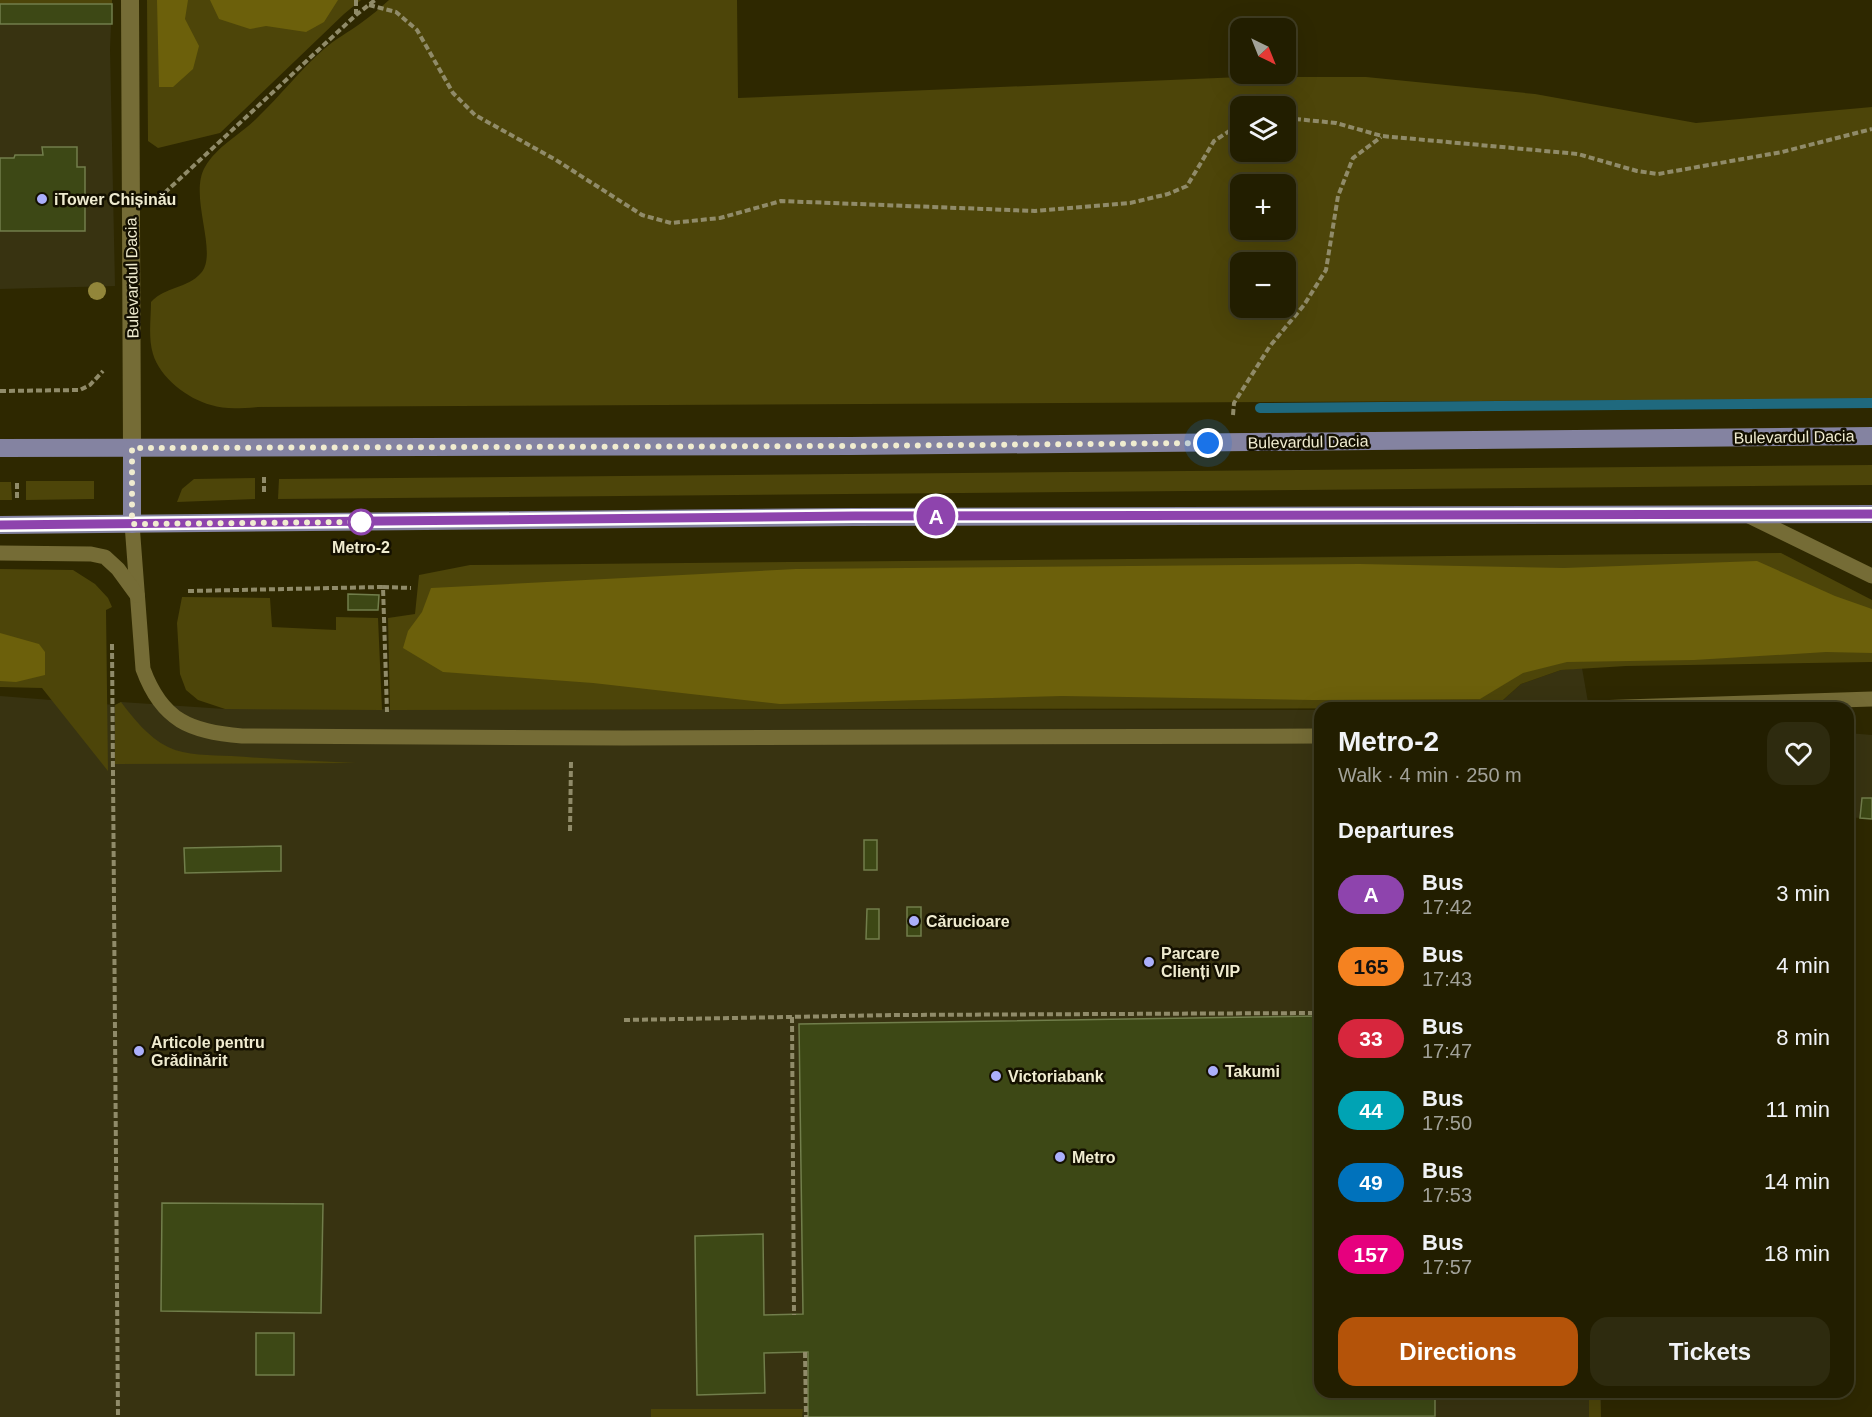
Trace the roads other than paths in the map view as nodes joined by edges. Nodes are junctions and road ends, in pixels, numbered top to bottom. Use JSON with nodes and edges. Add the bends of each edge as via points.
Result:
{"nodes":[{"id":1,"x":130,"y":0,"type":"edge"},
{"id":2,"x":1872,"y":436,"type":"edge"},
{"id":3,"x":0,"y":448,"type":"edge"},
{"id":4,"x":132,"y":448,"type":"junction"},
{"id":5,"x":1872,"y":513,"type":"edge"},
{"id":6,"x":1744,"y":514,"type":"junction"},
{"id":7,"x":132,"y":524,"type":"junction"},
{"id":8,"x":0,"y":525,"type":"edge"},
{"id":9,"x":0,"y":553,"type":"edge"},
{"id":10,"x":1872,"y":576,"type":"edge"},
{"id":11,"x":138,"y":596,"type":"junction"},
{"id":12,"x":1872,"y":699,"type":"edge"},
{"id":13,"x":1779,"y":702,"type":"edge"},
{"id":14,"x":1314,"y":736,"type":"edge"}],
"edges":[{"from":1,"to":4,"type":"street","name":"Bulevardul Dacia"},
{"from":2,"to":4,"type":"main road","name":"Bulevardul Dacia"},
{"from":3,"to":4,"type":"main road","name":"Bulevardul Dacia"},
{"from":4,"to":7,"type":"main road"},
{"from":5,"to":6,"type":"main road"},
{"from":6,"to":7,"type":"main road","via":[[854,516]]},
{"from":6,"to":10,"type":"lane"},
{"from":7,"to":8,"type":"main road"},
{"from":7,"to":11,"type":"lane"},
{"from":9,"to":11,"type":"lane","via":[[105,557]]},
{"from":11,"to":14,"type":"lane","via":[[143,669],[150,689],[176,718],[215,734],[612,738]]},
{"from":12,"to":13,"type":"lane"}]}
